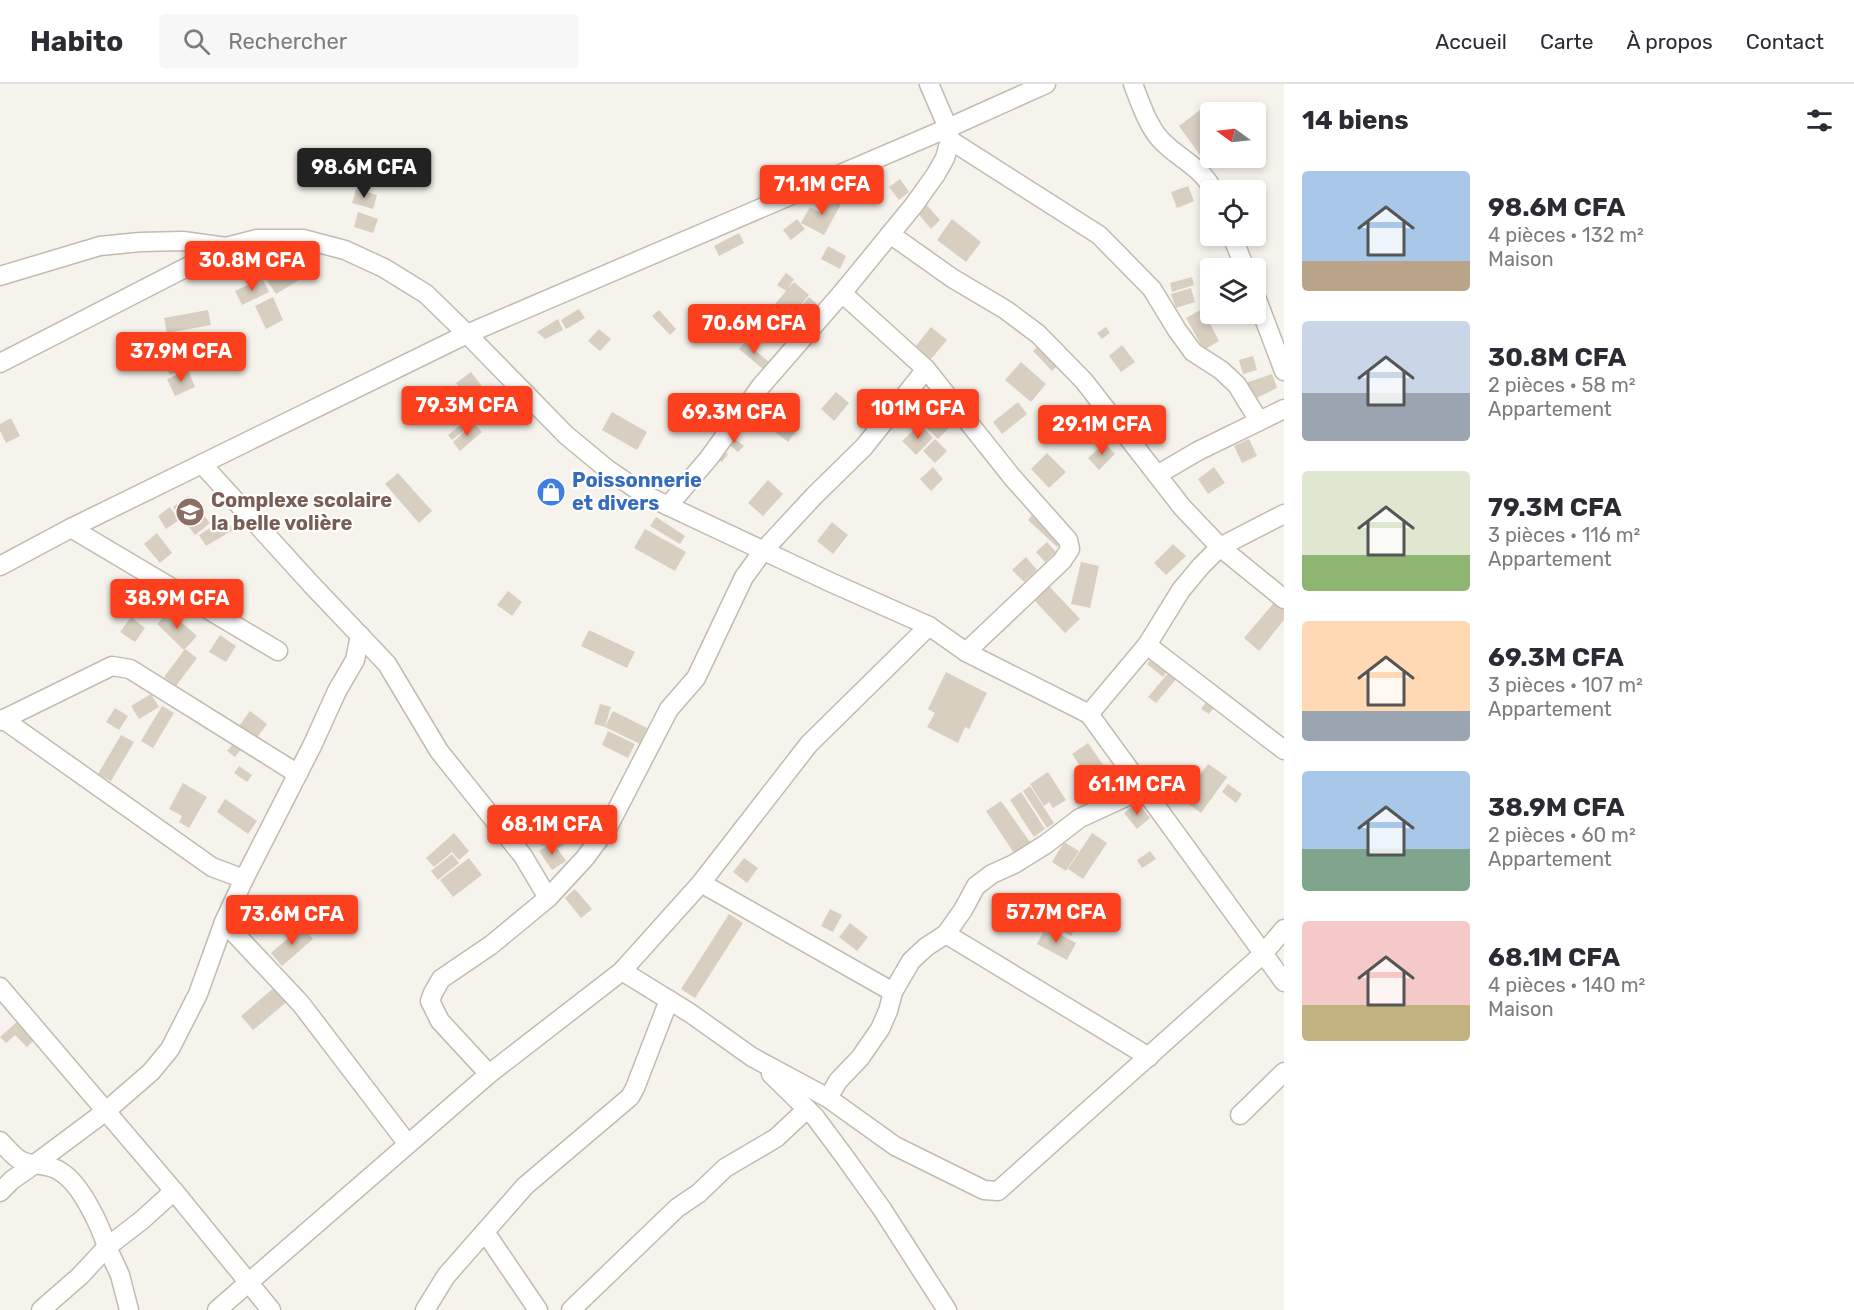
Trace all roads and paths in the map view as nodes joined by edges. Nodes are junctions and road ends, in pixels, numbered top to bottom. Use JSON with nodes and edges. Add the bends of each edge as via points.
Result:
{"nodes":[{"id":1,"x":930,"y":84,"type":"edge"},
{"id":2,"x":1046,"y":84,"type":"edge"},
{"id":3,"x":1133,"y":84,"type":"edge"},
{"id":4,"x":949,"y":134,"type":"junction"},
{"id":5,"x":1206,"y":180,"type":"edge"},
{"id":6,"x":890,"y":234,"type":"junction"},
{"id":7,"x":226,"y":247,"type":"junction"},
{"id":8,"x":0,"y":276,"type":"edge"},
{"id":9,"x":842,"y":293,"type":"junction"},
{"id":10,"x":1266,"y":323,"type":"edge"},
{"id":11,"x":468,"y":334,"type":"junction"},
{"id":12,"x":0,"y":363,"type":"edge"},
{"id":13,"x":926,"y":369,"type":"junction"},
{"id":14,"x":1284,"y":371,"type":"edge"},
{"id":15,"x":1284,"y":408,"type":"edge"},
{"id":16,"x":1259,"y":421,"type":"junction"},
{"id":17,"x":202,"y":464,"type":"junction"},
{"id":18,"x":1157,"y":475,"type":"junction"},
{"id":19,"x":668,"y":506,"type":"junction"},
{"id":20,"x":1284,"y":514,"type":"edge"},
{"id":21,"x":71,"y":528,"type":"junction"},
{"id":22,"x":1220,"y":547,"type":"junction"},
{"id":23,"x":763,"y":551,"type":"junction"},
{"id":24,"x":0,"y":566,"type":"edge"},
{"id":25,"x":1284,"y":598,"type":"edge"},
{"id":26,"x":929,"y":626,"type":"junction"},
{"id":27,"x":360,"y":635,"type":"junction"},
{"id":28,"x":1148,"y":645,"type":"junction"},
{"id":29,"x":278,"y":651,"type":"dead end"},
{"id":30,"x":966,"y":652,"type":"junction"},
{"id":31,"x":1089,"y":714,"type":"junction"},
{"id":32,"x":2,"y":720,"type":"edge"},
{"id":33,"x":1284,"y":750,"type":"edge"},
{"id":34,"x":298,"y":774,"type":"junction"},
{"id":35,"x":1143,"y":789,"type":"junction"},
{"id":36,"x":244,"y":879,"type":"junction"},
{"id":37,"x":701,"y":883,"type":"junction"},
{"id":38,"x":548,"y":898,"type":"junction"},
{"id":39,"x":224,"y":922,"type":"junction"},
{"id":40,"x":1284,"y":929,"type":"edge"},
{"id":41,"x":946,"y":934,"type":"junction"},
{"id":42,"x":1263,"y":954,"type":"junction"},
{"id":43,"x":622,"y":971,"type":"junction"},
{"id":44,"x":1284,"y":982,"type":"edge"},
{"id":45,"x":0,"y":987,"type":"edge"},
{"id":46,"x":893,"y":992,"type":"junction"},
{"id":47,"x":669,"y":1000,"type":"junction"},
{"id":48,"x":752,"y":1057,"type":"junction"},
{"id":49,"x":1149,"y":1057,"type":"junction"},
{"id":50,"x":1284,"y":1072,"type":"edge"},
{"id":51,"x":489,"y":1074,"type":"junction"},
{"id":52,"x":828,"y":1098,"type":"junction"},
{"id":53,"x":807,"y":1109,"type":"junction"},
{"id":54,"x":106,"y":1111,"type":"junction"},
{"id":55,"x":1240,"y":1115,"type":"dead end"},
{"id":56,"x":0,"y":1141,"type":"edge"},
{"id":57,"x":407,"y":1143,"type":"junction"},
{"id":58,"x":35,"y":1164,"type":"junction"},
{"id":59,"x":174,"y":1191,"type":"junction"},
{"id":60,"x":0,"y":1192,"type":"edge"},
{"id":61,"x":485,"y":1232,"type":"junction"},
{"id":62,"x":107,"y":1247,"type":"junction"},
{"id":63,"x":248,"y":1284,"type":"junction"},
{"id":64,"x":41,"y":1310,"type":"edge"},
{"id":65,"x":129,"y":1310,"type":"edge"},
{"id":66,"x":217,"y":1310,"type":"edge"},
{"id":67,"x":271,"y":1310,"type":"edge"},
{"id":68,"x":425,"y":1310,"type":"edge"},
{"id":69,"x":538,"y":1310,"type":"edge"},
{"id":70,"x":571,"y":1310,"type":"edge"},
{"id":71,"x":947,"y":1310,"type":"edge"}],
"edges":[{"from":1,"to":4,"type":"street"},
{"from":2,"to":4,"type":"street"},
{"from":3,"to":5,"type":"street","via":[[1161,140]]},
{"from":4,"to":6,"type":"street","via":[[945,158],[936,174]]},
{"from":4,"to":11,"type":"street"},
{"from":4,"to":16,"type":"street","via":[[1099,235],[1152,289],[1193,352],[1221,369],[1237,385]]},
{"from":6,"to":9,"type":"street"},
{"from":6,"to":18,"type":"street","via":[[1038,334],[1084,381]]},
{"from":7,"to":8,"type":"street","via":[[183,241],[100,246]]},
{"from":7,"to":11,"type":"street","via":[[257,240],[303,239],[345,250],[426,294]]},
{"from":7,"to":12,"type":"street"},
{"from":9,"to":13,"type":"street"},
{"from":9,"to":19,"type":"street","via":[[761,386],[709,458]]},
{"from":10,"to":14,"type":"street"},
{"from":11,"to":17,"type":"street"},
{"from":11,"to":19,"type":"street","via":[[566,435],[607,469]]},
{"from":13,"to":23,"type":"street","via":[[864,447]]},
{"from":13,"to":30,"type":"street","via":[[1068,540],[1070,549]]},
{"from":15,"to":16,"type":"street"},
{"from":16,"to":18,"type":"street"},
{"from":17,"to":21,"type":"street"},
{"from":17,"to":27,"type":"street"},
{"from":18,"to":22,"type":"street"},
{"from":19,"to":23,"type":"street"},
{"from":20,"to":22,"type":"street"},
{"from":21,"to":24,"type":"street"},
{"from":21,"to":29,"type":"street"},
{"from":22,"to":25,"type":"street"},
{"from":22,"to":28,"type":"street","via":[[1181,590]]},
{"from":23,"to":26,"type":"street"},
{"from":23,"to":38,"type":"street","via":[[730,602],[696,678],[669,709],[608,827]]},
{"from":26,"to":30,"type":"street"},
{"from":26,"to":37,"type":"street","via":[[809,744]]},
{"from":27,"to":34,"type":"street","via":[[355,660]]},
{"from":27,"to":38,"type":"street","via":[[387,664],[439,751],[523,856]]},
{"from":28,"to":31,"type":"street"},
{"from":28,"to":33,"type":"street"},
{"from":30,"to":31,"type":"street"},
{"from":31,"to":35,"type":"street"},
{"from":32,"to":34,"type":"street","via":[[112,666],[130,669]]},
{"from":32,"to":36,"type":"street","via":[[212,867]]},
{"from":34,"to":36,"type":"street"},
{"from":35,"to":41,"type":"street","via":[[1080,818],[1038,849],[984,880],[976,886]]},
{"from":35,"to":42,"type":"street"},
{"from":36,"to":39,"type":"street"},
{"from":37,"to":43,"type":"street"},
{"from":37,"to":46,"type":"street"},
{"from":38,"to":51,"type":"street","via":[[491,945],[441,979],[430,1001],[440,1021]]},
{"from":39,"to":54,"type":"street","via":[[198,994],[170,1049],[151,1072]]},
{"from":39,"to":57,"type":"street","via":[[301,1004]]},
{"from":40,"to":42,"type":"street"},
{"from":41,"to":46,"type":"street","via":[[911,961]]},
{"from":41,"to":49,"type":"street"},
{"from":42,"to":44,"type":"street"},
{"from":42,"to":49,"type":"street"},
{"from":43,"to":47,"type":"street"},
{"from":43,"to":51,"type":"street"},
{"from":45,"to":54,"type":"street"},
{"from":46,"to":52,"type":"street","via":[[880,1029]]},
{"from":47,"to":48,"type":"street"},
{"from":47,"to":61,"type":"street","via":[[630,1097],[525,1186]]},
{"from":48,"to":52,"type":"street"},
{"from":48,"to":53,"type":"street"},
{"from":49,"to":52,"type":"street","via":[[998,1191],[984,1190],[895,1146]]},
{"from":50,"to":55,"type":"street"},
{"from":51,"to":57,"type":"street"},
{"from":53,"to":70,"type":"street","via":[[776,1138],[725,1168],[677,1208]]},
{"from":53,"to":71,"type":"street","via":[[864,1183]]},
{"from":54,"to":58,"type":"street"},
{"from":54,"to":59,"type":"street"},
{"from":56,"to":58,"type":"street","via":[[15,1157]]},
{"from":57,"to":63,"type":"street"},
{"from":58,"to":60,"type":"street"},
{"from":58,"to":62,"type":"street","via":[[63,1172],[101,1229]]},
{"from":59,"to":62,"type":"street"},
{"from":59,"to":63,"type":"street"},
{"from":61,"to":68,"type":"street","via":[[446,1276]]},
{"from":61,"to":69,"type":"street"},
{"from":62,"to":64,"type":"street"},
{"from":62,"to":65,"type":"street","via":[[120,1275]]},
{"from":63,"to":66,"type":"street"},
{"from":63,"to":67,"type":"street"}]}
